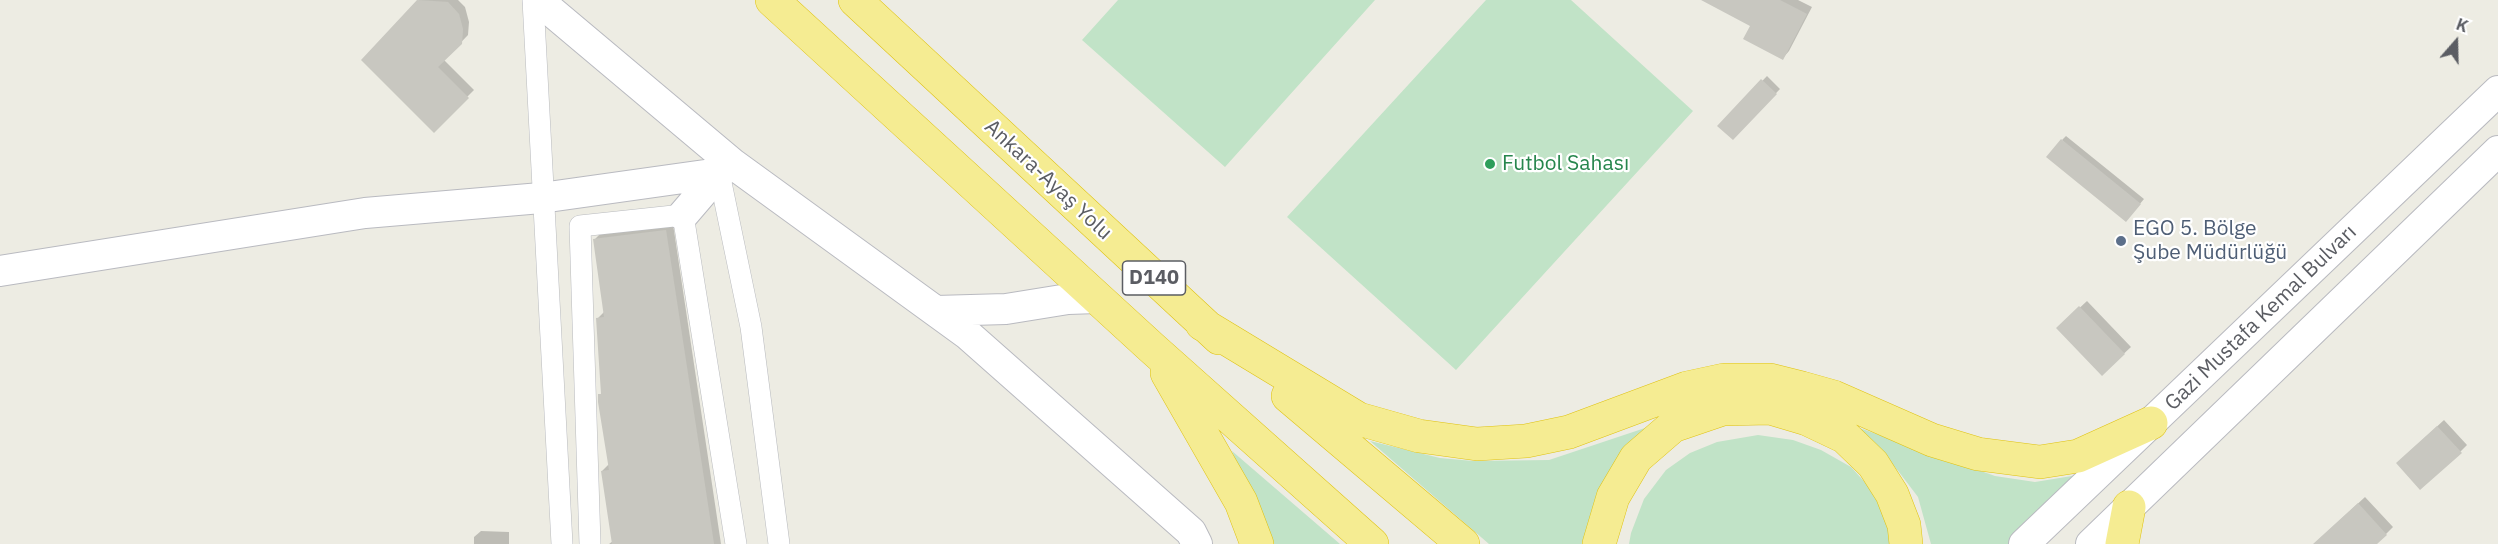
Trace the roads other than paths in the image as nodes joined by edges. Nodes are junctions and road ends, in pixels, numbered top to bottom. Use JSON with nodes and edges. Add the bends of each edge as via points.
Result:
{"nodes":[{"id":1,"x":533,"y":0,"type":"edge"},
{"id":2,"x":538,"y":0,"type":"edge"},
{"id":3,"x":772,"y":0,"type":"edge"},
{"id":4,"x":855,"y":0,"type":"edge"},
{"id":5,"x":2498,"y":91,"type":"edge"},
{"id":6,"x":2498,"y":152,"type":"edge"},
{"id":7,"x":726,"y":169,"type":"junction"},
{"id":8,"x":542,"y":198,"type":"junction"},
{"id":9,"x":683,"y":215,"type":"junction"},
{"id":10,"x":0,"y":271,"type":"edge"},
{"id":11,"x":1097,"y":298,"type":"junction"},
{"id":12,"x":936,"y":311,"type":"junction"},
{"id":13,"x":1203,"y":324,"type":"junction"},
{"id":14,"x":1152,"y":348,"type":"junction"},
{"id":15,"x":2151,"y":423,"type":"junction"},
{"id":16,"x":2129,"y":507,"type":"junction"},
{"id":17,"x":562,"y":544,"type":"edge"},
{"id":18,"x":590,"y":544,"type":"edge"},
{"id":19,"x":736,"y":544,"type":"edge"},
{"id":20,"x":780,"y":544,"type":"edge"},
{"id":21,"x":1197,"y":544,"type":"edge"},
{"id":22,"x":1257,"y":544,"type":"edge"},
{"id":23,"x":1372,"y":544,"type":"edge"},
{"id":24,"x":1463,"y":544,"type":"edge"},
{"id":25,"x":1599,"y":544,"type":"edge"},
{"id":26,"x":1906,"y":544,"type":"edge"},
{"id":27,"x":2024,"y":544,"type":"edge"},
{"id":28,"x":2091,"y":544,"type":"edge"},
{"id":29,"x":2122,"y":544,"type":"edge"}],
"edges":[{"from":1,"to":8,"type":"street"},
{"from":2,"to":7,"type":"street"},
{"from":3,"to":11,"type":"highway","number":"D140"},
{"from":4,"to":13,"type":"highway","name":"Ankara-Ayaş Yolu","number":"D140"},
{"from":5,"to":15,"type":"street","name":"Gazi Mustafa Kemal Bulvarı"},
{"from":6,"to":16,"type":"street"},
{"from":7,"to":8,"type":"street"},
{"from":7,"to":9,"type":"street"},
{"from":7,"to":12,"type":"street"},
{"from":7,"to":20,"type":"street"},
{"from":8,"to":10,"type":"street","via":[[365,213]]},
{"from":8,"to":17,"type":"street"},
{"from":9,"to":18,"type":"street","via":[[580,226]]},
{"from":9,"to":19,"type":"street"},
{"from":11,"to":12,"type":"street","via":[[1006,309]]},
{"from":11,"to":14,"type":"highway","number":"D140"},
{"from":12,"to":21,"type":"street","via":[[1191,532]]},
{"from":13,"to":15,"type":"highway","via":[[1359,419],[1419,436],[1477,444],[1526,441],[1569,432],[1687,388],[1724,381],[1770,380],[1803,388],[1932,440],[1978,454],[2040,462],[2078,456]]},
{"from":13,"to":24,"type":"highway","name":"Ankara-Ayaş Yolu","number":"D140"},
{"from":14,"to":22,"type":"highway","via":[[1241,502]]},
{"from":14,"to":23,"type":"highway","number":"D140"},
{"from":15,"to":27,"type":"street","name":"Gazi Mustafa Kemal Bulvarı"},
{"from":16,"to":28,"type":"street"},
{"from":16,"to":29,"type":"highway"},
{"from":25,"to":26,"type":"highway","via":[[1613,496],[1636,458],[1673,426],[1723,409],[1770,408],[1807,419],[1845,437],[1873,464],[1892,494],[1904,525]]}]}
